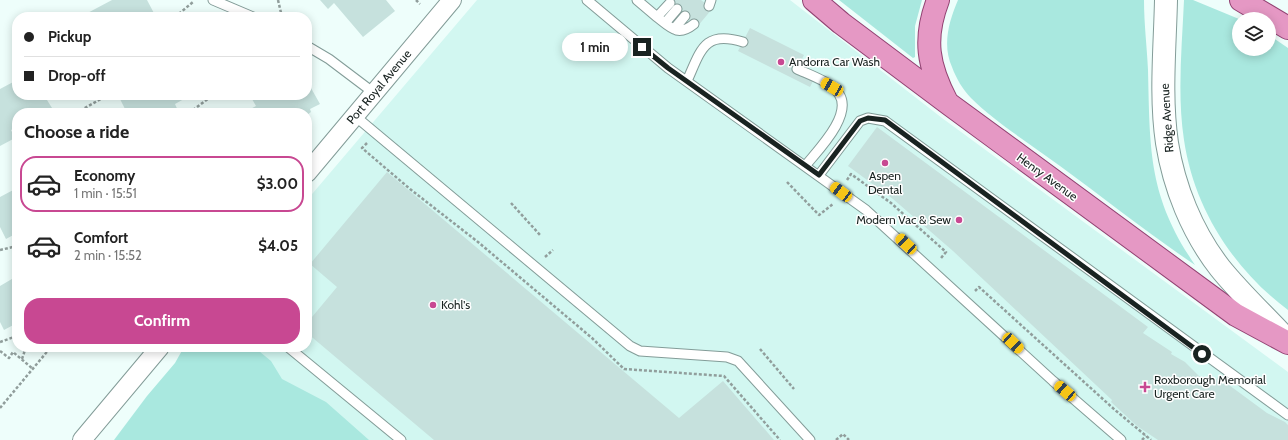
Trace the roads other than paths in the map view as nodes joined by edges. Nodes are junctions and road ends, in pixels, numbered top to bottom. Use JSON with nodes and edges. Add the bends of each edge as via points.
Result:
{"nodes":[{"id":1,"x":213,"y":0,"type":"edge"},
{"id":2,"x":452,"y":0,"type":"edge"},
{"id":3,"x":587,"y":0,"type":"edge"},
{"id":4,"x":637,"y":0,"type":"edge"},
{"id":5,"x":814,"y":0,"type":"edge"},
{"id":6,"x":938,"y":0,"type":"edge"},
{"id":7,"x":1166,"y":0,"type":"edge"},
{"id":8,"x":1241,"y":0,"type":"edge"},
{"id":9,"x":670,"y":3,"type":"dead end"},
{"id":10,"x":677,"y":10,"type":"dead end"},
{"id":11,"x":241,"y":12,"type":"edge"},
{"id":12,"x":685,"y":16,"type":"dead end"},
{"id":13,"x":657,"y":17,"type":"junction"},
{"id":14,"x":665,"y":23,"type":"junction"},
{"id":15,"x":694,"y":24,"type":"dead end"},
{"id":16,"x":1288,"y":28,"type":"edge"},
{"id":17,"x":674,"y":29,"type":"junction"},
{"id":18,"x":743,"y":42,"type":"dead end"},
{"id":19,"x":312,"y":49,"type":"edge"},
{"id":20,"x":797,"y":69,"type":"dead end"},
{"id":21,"x":687,"y":81,"type":"junction"},
{"id":22,"x":374,"y":93,"type":"junction"},
{"id":23,"x":949,"y":104,"type":"junction"},
{"id":24,"x":355,"y":116,"type":"junction"},
{"id":25,"x":806,"y":165,"type":"junction"},
{"id":26,"x":312,"y":167,"type":"edge"},
{"id":27,"x":819,"y":175,"type":"junction"},
{"id":28,"x":1288,"y":342,"type":"edge"},
{"id":29,"x":156,"y":352,"type":"edge"},
{"id":30,"x":294,"y":352,"type":"edge"},
{"id":31,"x":1288,"y":415,"type":"edge"},
{"id":32,"x":82,"y":440,"type":"edge"},
{"id":33,"x":401,"y":440,"type":"edge"},
{"id":34,"x":810,"y":440,"type":"edge"},
{"id":35,"x":1121,"y":440,"type":"edge"}],
"edges":[{"from":1,"to":11,"type":"lane"},
{"from":2,"to":22,"type":"street","name":"Port Royal Avenue"},
{"from":3,"to":21,"type":"lane","via":[[650,54]]},
{"from":4,"to":13,"type":"lane"},
{"from":5,"to":23,"type":"main road","name":"Henry Avenue"},
{"from":6,"to":23,"type":"main road","via":[[930,29],[929,56],[940,88]]},
{"from":7,"to":28,"type":"main road","name":"Ridge Avenue","via":[[1164,103],[1167,142],[1174,175],[1185,207],[1200,237],[1220,267]]},
{"from":8,"to":16,"type":"main road"},
{"from":9,"to":13,"type":"lane"},
{"from":10,"to":14,"type":"lane"},
{"from":12,"to":17,"type":"lane"},
{"from":13,"to":14,"type":"lane"},
{"from":14,"to":17,"type":"lane"},
{"from":15,"to":17,"type":"lane","via":[[683,31]]},
{"from":18,"to":21,"type":"lane","via":[[728,38],[711,40],[697,58]]},
{"from":19,"to":22,"type":"lane"},
{"from":20,"to":25,"type":"lane","via":[[832,87],[842,100],[843,108],[835,128]]},
{"from":21,"to":25,"type":"lane"},
{"from":22,"to":24,"type":"street","name":"Port Royal Avenue"},
{"from":23,"to":28,"type":"main road","name":"Henry Avenue","via":[[1236,315]]},
{"from":24,"to":26,"type":"street","name":"Port Royal Avenue"},
{"from":24,"to":34,"type":"lane","via":[[630,346],[640,351],[727,357],[738,361]]},
{"from":25,"to":27,"type":"lane"},
{"from":27,"to":31,"type":"lane","via":[[860,121],[868,118],[885,120]]},
{"from":27,"to":35,"type":"lane","via":[[894,234],[1053,381]]},
{"from":29,"to":32,"type":"street"},
{"from":30,"to":33,"type":"lane"}]}
